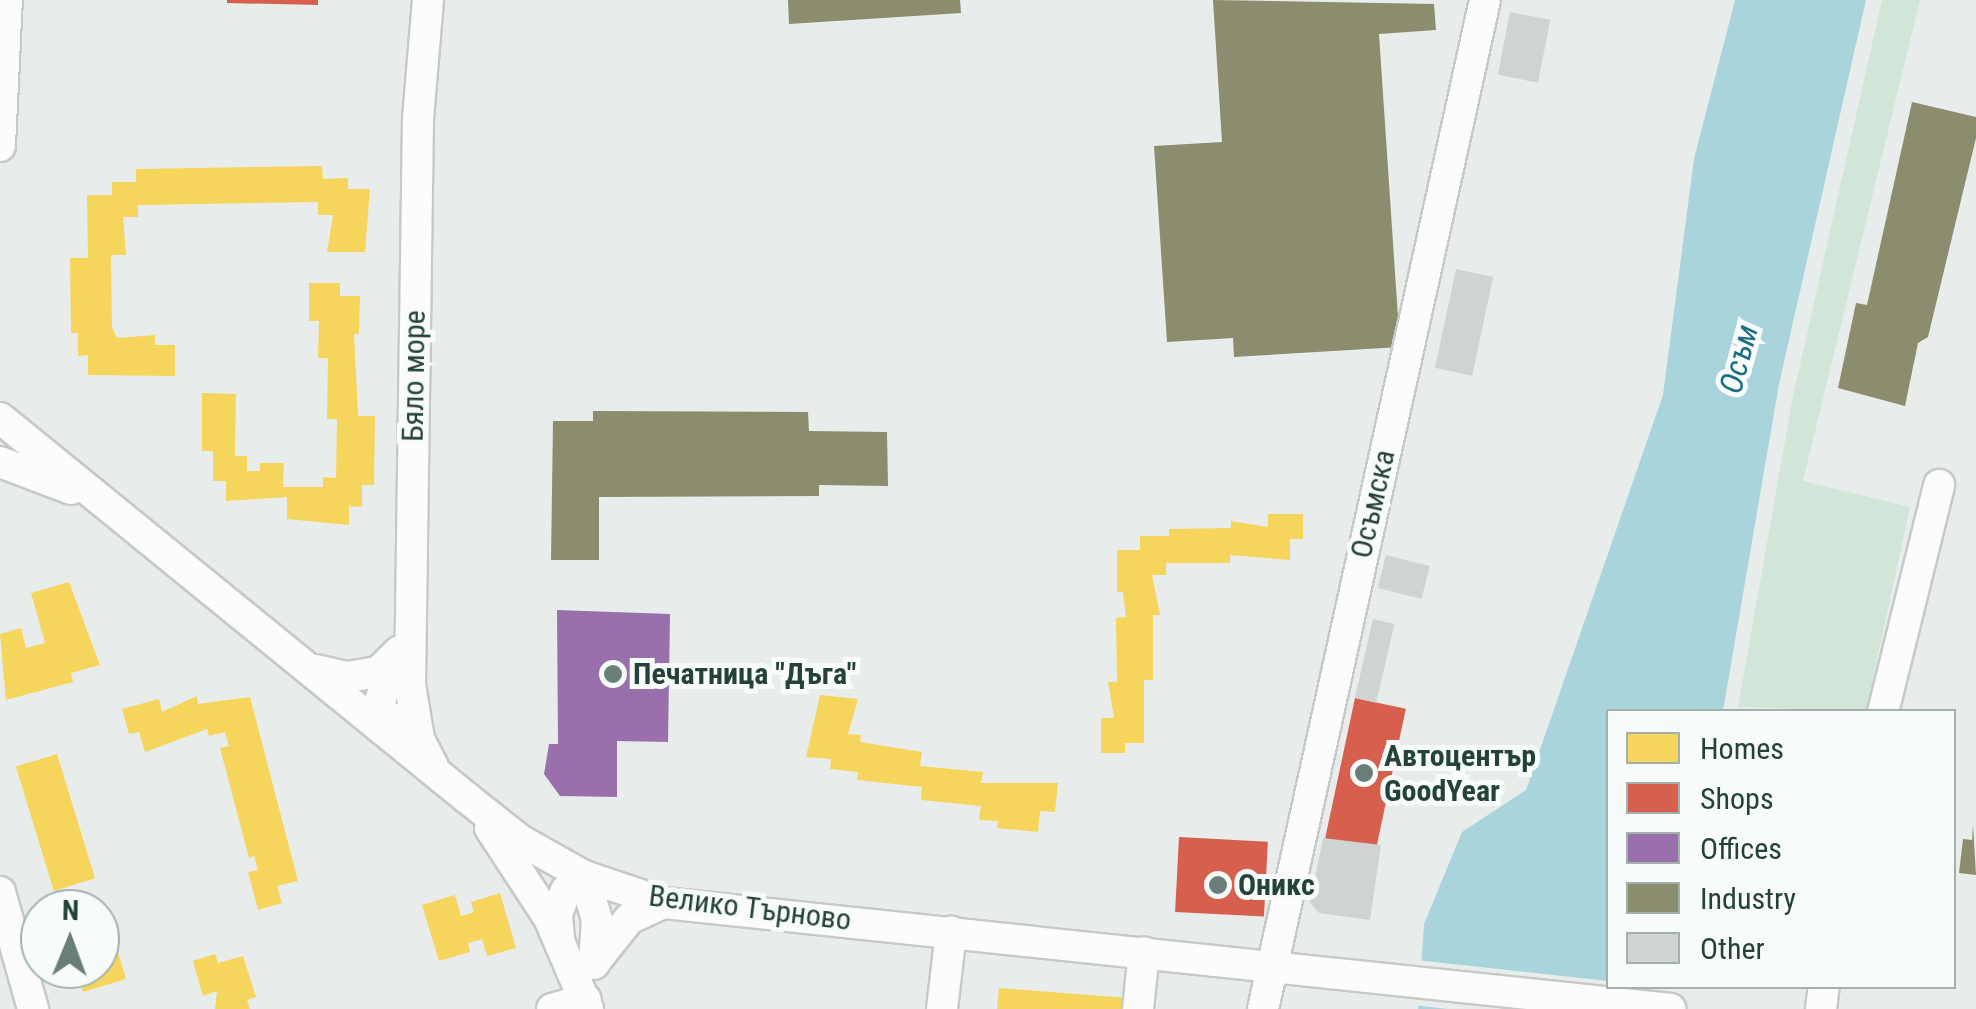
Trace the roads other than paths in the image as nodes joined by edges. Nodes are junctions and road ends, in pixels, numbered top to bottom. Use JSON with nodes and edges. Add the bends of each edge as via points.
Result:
{"nodes":[{"id":1,"x":7,"y":0,"type":"edge"},
{"id":2,"x":428,"y":0,"type":"edge"},
{"id":3,"x":1485,"y":0,"type":"edge"},
{"id":4,"x":0,"y":146,"type":"edge"},
{"id":5,"x":0,"y":418,"type":"edge"},
{"id":6,"x":0,"y":462,"type":"edge"},
{"id":7,"x":0,"y":472,"type":"edge"},
{"id":8,"x":35,"y":475,"type":"junction"},
{"id":9,"x":1939,"y":485,"type":"dead end"},
{"id":10,"x":97,"y":500,"type":"junction"},
{"id":11,"x":404,"y":642,"type":"junction"},
{"id":12,"x":311,"y":669,"type":"junction"},
{"id":13,"x":410,"y":685,"type":"junction"},
{"id":14,"x":1884,"y":709,"type":"edge"},
{"id":15,"x":377,"y":724,"type":"junction"},
{"id":16,"x":436,"y":773,"type":"junction"},
{"id":17,"x":467,"y":798,"type":"junction"},
{"id":18,"x":584,"y":876,"type":"junction"},
{"id":19,"x":0,"y":892,"type":"edge"},
{"id":20,"x":664,"y":903,"type":"junction"},
{"id":21,"x":951,"y":932,"type":"junction"},
{"id":22,"x":560,"y":942,"type":"junction"},
{"id":23,"x":1144,"y":952,"type":"junction"},
{"id":24,"x":594,"y":964,"type":"junction"},
{"id":25,"x":1269,"y":967,"type":"junction"},
{"id":26,"x":587,"y":1004,"type":"edge"},
{"id":27,"x":33,"y":1009,"type":"edge"},
{"id":28,"x":552,"y":1009,"type":"edge"},
{"id":29,"x":942,"y":1009,"type":"edge"},
{"id":30,"x":1138,"y":1009,"type":"edge"},
{"id":31,"x":1263,"y":1009,"type":"edge"},
{"id":32,"x":1668,"y":1009,"type":"edge"}],
"edges":[{"from":1,"to":4,"type":"street"},
{"from":2,"to":11,"type":"street","name":"Бяло море","via":[[418,118]]},
{"from":3,"to":25,"type":"street","name":"Осъмска"},
{"from":5,"to":10,"type":"street","name":"Велико Търново"},
{"from":6,"to":8,"type":"street"},
{"from":7,"to":8,"type":"street"},
{"from":8,"to":10,"type":"street"},
{"from":9,"to":14,"type":"street"},
{"from":10,"to":12,"type":"street","name":"Велико Търново"},
{"from":11,"to":12,"type":"street","via":[[378,672],[347,677]]},
{"from":11,"to":13,"type":"street","name":"Бяло море"},
{"from":11,"to":15,"type":"street","via":[[376,708]]},
{"from":12,"to":15,"type":"street","name":"Велико Търново"},
{"from":13,"to":15,"type":"street","via":[[393,717]]},
{"from":13,"to":16,"type":"street","name":"Бяло море","via":[[419,739]]},
{"from":15,"to":16,"type":"street","name":"Велико Търново"},
{"from":16,"to":17,"type":"street","name":"Велико Търново"},
{"from":17,"to":18,"type":"street","name":"Велико Търново","via":[[520,840]]},
{"from":17,"to":22,"type":"street","via":[[511,856]]},
{"from":18,"to":20,"type":"street","name":"Велико Търново"},
{"from":18,"to":22,"type":"street","via":[[566,891],[557,914]]},
{"from":18,"to":24,"type":"street","via":[[597,920]]},
{"from":19,"to":27,"type":"street"},
{"from":20,"to":21,"type":"street","name":"Велико Търново"},
{"from":20,"to":24,"type":"street","via":[[629,919]]},
{"from":21,"to":23,"type":"street","name":"Велико Търново"},
{"from":21,"to":29,"type":"street"},
{"from":22,"to":26,"type":"street"},
{"from":23,"to":25,"type":"street","name":"Велико Търново"},
{"from":23,"to":30,"type":"street"},
{"from":24,"to":26,"type":"street"},
{"from":25,"to":31,"type":"street","name":"Осъмска"},
{"from":25,"to":32,"type":"street","name":"Велико Търново"},
{"from":26,"to":28,"type":"street"}]}
